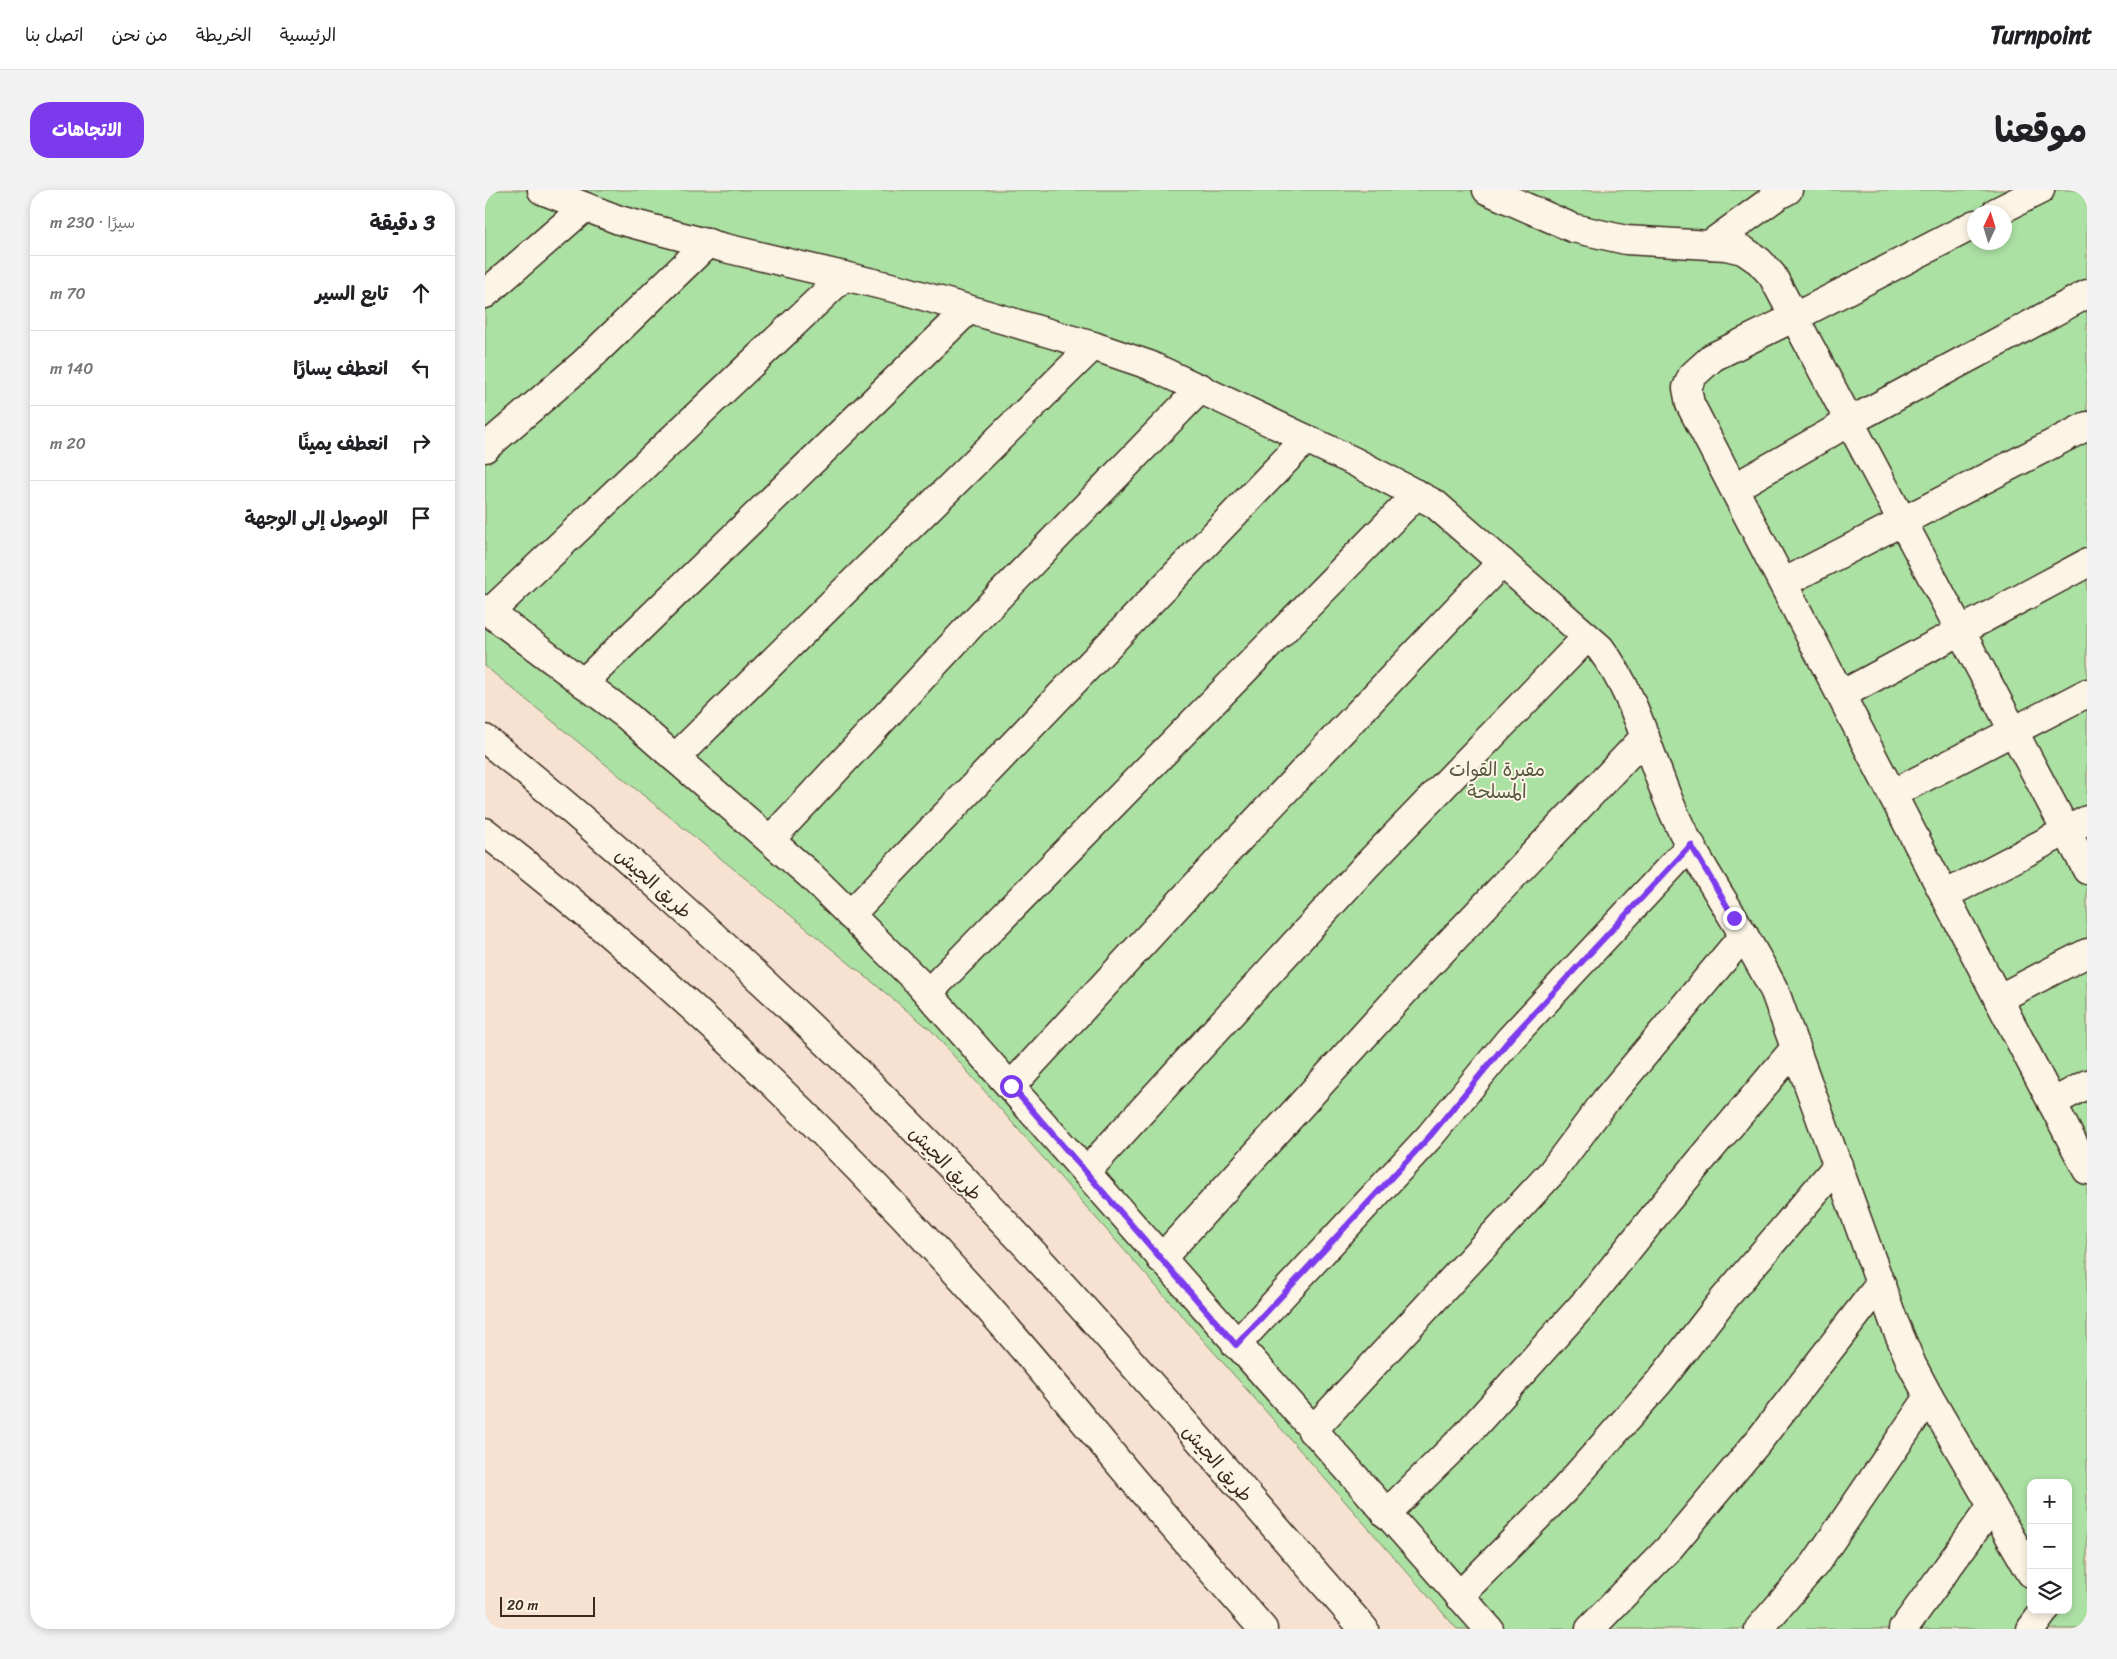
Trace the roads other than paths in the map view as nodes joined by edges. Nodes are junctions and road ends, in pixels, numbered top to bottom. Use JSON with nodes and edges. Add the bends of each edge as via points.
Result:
{"nodes":[{"id":1,"x":542,"y":190,"type":"edge"},
{"id":2,"x":1487,"y":190,"type":"edge"},
{"id":3,"x":1788,"y":190,"type":"edge"},
{"id":4,"x":2040,"y":190,"type":"edge"},
{"id":5,"x":1524,"y":196,"type":"edge"},
{"id":6,"x":2010,"y":205,"type":"edge"},
{"id":7,"x":585,"y":207,"type":"junction"},
{"id":8,"x":1967,"y":228,"type":"edge"},
{"id":9,"x":707,"y":243,"type":"junction"},
{"id":10,"x":1709,"y":245,"type":"junction"},
{"id":11,"x":844,"y":276,"type":"junction"},
{"id":12,"x":485,"y":294,"type":"edge"},
{"id":13,"x":2087,"y":294,"type":"edge"},
{"id":14,"x":968,"y":310,"type":"junction"},
{"id":15,"x":1795,"y":317,"type":"junction"},
{"id":16,"x":1093,"y":346,"type":"junction"},
{"id":17,"x":1201,"y":388,"type":"junction"},
{"id":18,"x":1849,"y":422,"type":"junction"},
{"id":19,"x":2087,"y":426,"type":"edge"},
{"id":20,"x":1306,"y":439,"type":"junction"},
{"id":21,"x":485,"y":448,"type":"edge"},
{"id":22,"x":1734,"y":488,"type":"junction"},
{"id":23,"x":1417,"y":494,"type":"junction"},
{"id":24,"x":1903,"y":522,"type":"junction"},
{"id":25,"x":1502,"y":562,"type":"junction"},
{"id":26,"x":2087,"y":563,"type":"edge"},
{"id":27,"x":1783,"y":584,"type":"junction"},
{"id":28,"x":487,"y":611,"type":"edge"},
{"id":29,"x":1960,"y":631,"type":"junction"},
{"id":30,"x":1587,"y":637,"type":"junction"},
{"id":31,"x":583,"y":683,"type":"junction"},
{"id":32,"x":2087,"y":693,"type":"edge"},
{"id":33,"x":1841,"y":695,"type":"junction"},
{"id":34,"x":2013,"y":731,"type":"junction"},
{"id":35,"x":1645,"y":737,"type":"junction"},
{"id":36,"x":485,"y":739,"type":"edge"},
{"id":37,"x":675,"y":758,"type":"junction"},
{"id":38,"x":1892,"y":794,"type":"junction"},
{"id":39,"x":2077,"y":826,"type":"edge"},
{"id":40,"x":485,"y":832,"type":"edge"},
{"id":41,"x":770,"y":840,"type":"junction"},
{"id":42,"x":1691,"y":845,"type":"junction"},
{"id":43,"x":2087,"y":870,"type":"edge"},
{"id":44,"x":1945,"y":895,"type":"junction"},
{"id":45,"x":850,"y":915,"type":"junction"},
{"id":46,"x":1744,"y":935,"type":"junction"},
{"id":47,"x":2087,"y":953,"type":"edge"},
{"id":48,"x":928,"y":993,"type":"junction"},
{"id":49,"x":1998,"y":999,"type":"junction"},
{"id":50,"x":1796,"y":1047,"type":"junction"},
{"id":51,"x":2087,"y":1084,"type":"edge"},
{"id":52,"x":1011,"y":1086,"type":"junction"},
{"id":53,"x":2052,"y":1103,"type":"junction"},
{"id":54,"x":1838,"y":1164,"type":"junction"},
{"id":55,"x":2087,"y":1170,"type":"edge"},
{"id":56,"x":1086,"y":1172,"type":"junction"},
{"id":57,"x":1161,"y":1260,"type":"junction"},
{"id":58,"x":1881,"y":1283,"type":"junction"},
{"id":59,"x":1236,"y":1345,"type":"junction"},
{"id":60,"x":1929,"y":1397,"type":"junction"},
{"id":61,"x":1312,"y":1431,"type":"junction"},
{"id":62,"x":1992,"y":1506,"type":"junction"},
{"id":63,"x":1386,"y":1514,"type":"junction"},
{"id":64,"x":2029,"y":1569,"type":"edge"},
{"id":65,"x":1459,"y":1596,"type":"junction"},
{"id":66,"x":2043,"y":1614,"type":"edge"},
{"id":67,"x":2048,"y":1614,"type":"edge"},
{"id":68,"x":1263,"y":1629,"type":"edge"},
{"id":69,"x":1365,"y":1629,"type":"edge"},
{"id":70,"x":1489,"y":1629,"type":"edge"},
{"id":71,"x":1590,"y":1629,"type":"edge"},
{"id":72,"x":1759,"y":1629,"type":"edge"},
{"id":73,"x":1903,"y":1629,"type":"edge"},
{"id":74,"x":2031,"y":1629,"type":"edge"},
{"id":75,"x":2056,"y":1629,"type":"edge"}],
"edges":[{"from":1,"to":7,"type":"main road"},
{"from":2,"to":5,"type":"main road"},
{"from":3,"to":10,"type":"main road"},
{"from":4,"to":6,"type":"main road"},
{"from":5,"to":10,"type":"main road","via":[[1573,228],[1625,240]]},
{"from":7,"to":9,"type":"main road","via":[[619,220]]},
{"from":7,"to":12,"type":"main road"},
{"from":8,"to":15,"type":"main road"},
{"from":9,"to":11,"type":"main road"},
{"from":9,"to":21,"type":"main road","via":[[584,363]]},
{"from":10,"to":15,"type":"main road","via":[[1743,250],[1759,261],[1772,275]]},
{"from":11,"to":14,"type":"main road"},
{"from":11,"to":28,"type":"main road"},
{"from":13,"to":18,"type":"main road"},
{"from":14,"to":16,"type":"main road"},
{"from":14,"to":31,"type":"main road"},
{"from":15,"to":18,"type":"main road"},
{"from":15,"to":22,"type":"main road","via":[[1713,357],[1691,376],[1687,388],[1690,404]]},
{"from":16,"to":17,"type":"main road","via":[[1149,365]]},
{"from":16,"to":37,"type":"main road"},
{"from":17,"to":20,"type":"main road"},
{"from":17,"to":41,"type":"main road","via":[[970,626]]},
{"from":18,"to":22,"type":"main road"},
{"from":18,"to":24,"type":"main road"},
{"from":19,"to":24,"type":"main road"},
{"from":20,"to":23,"type":"main road"},
{"from":20,"to":45,"type":"main road"},
{"from":22,"to":27,"type":"main road"},
{"from":23,"to":25,"type":"main road","via":[[1435,504]]},
{"from":23,"to":48,"type":"main road"},
{"from":24,"to":27,"type":"main road"},
{"from":24,"to":29,"type":"main road"},
{"from":25,"to":30,"type":"main road"},
{"from":25,"to":52,"type":"main road"},
{"from":26,"to":29,"type":"main road"},
{"from":27,"to":33,"type":"main road"},
{"from":28,"to":31,"type":"main road"},
{"from":29,"to":33,"type":"main road"},
{"from":29,"to":34,"type":"main road"},
{"from":30,"to":35,"type":"main road","via":[[1615,667]]},
{"from":30,"to":56,"type":"main road","via":[[1365,867]]},
{"from":31,"to":37,"type":"main road"},
{"from":32,"to":34,"type":"main road"},
{"from":33,"to":38,"type":"main road"},
{"from":34,"to":38,"type":"main road"},
{"from":34,"to":39,"type":"main road"},
{"from":35,"to":42,"type":"main road"},
{"from":35,"to":57,"type":"main road","via":[[1422,972]]},
{"from":36,"to":69,"type":"main road","name":"طريق الجيش","via":[[606,840],[713,936],[921,1136],[1118,1347]]},
{"from":37,"to":41,"type":"main road"},
{"from":38,"to":44,"type":"main road"},
{"from":39,"to":43,"type":"main road"},
{"from":39,"to":44,"type":"main road"},
{"from":40,"to":68,"type":"main road","via":[[699,1015],[886,1197],[993,1314]]},
{"from":41,"to":45,"type":"main road"},
{"from":42,"to":46,"type":"main road"},
{"from":42,"to":59,"type":"main road","via":[[1510,1039],[1430,1136]]},
{"from":44,"to":49,"type":"main road"},
{"from":45,"to":48,"type":"main road"},
{"from":46,"to":50,"type":"main road","via":[[1775,992]]},
{"from":46,"to":61,"type":"main road","via":[[1606,1100],[1552,1172]]},
{"from":47,"to":49,"type":"main road"},
{"from":48,"to":52,"type":"main road"},
{"from":49,"to":53,"type":"main road"},
{"from":50,"to":54,"type":"main road"},
{"from":50,"to":63,"type":"main road","via":[[1589,1298],[1465,1436]]},
{"from":51,"to":53,"type":"main road"},
{"from":52,"to":56,"type":"main road"},
{"from":53,"to":55,"type":"main road"},
{"from":54,"to":58,"type":"main road"},
{"from":54,"to":65,"type":"main road","via":[[1647,1396],[1564,1490]]},
{"from":56,"to":57,"type":"main road"},
{"from":57,"to":59,"type":"main road"},
{"from":58,"to":60,"type":"main road","via":[[1912,1365]]},
{"from":58,"to":71,"type":"main road","via":[[1757,1443],[1670,1547]]},
{"from":59,"to":61,"type":"main road"},
{"from":60,"to":62,"type":"main road"},
{"from":60,"to":72,"type":"main road","via":[[1815,1564]]},
{"from":61,"to":63,"type":"main road"},
{"from":62,"to":64,"type":"main road"},
{"from":62,"to":73,"type":"main road"},
{"from":63,"to":65,"type":"main road"},
{"from":65,"to":70,"type":"main road"},
{"from":66,"to":74,"type":"main road"},
{"from":67,"to":75,"type":"main road"}]}
